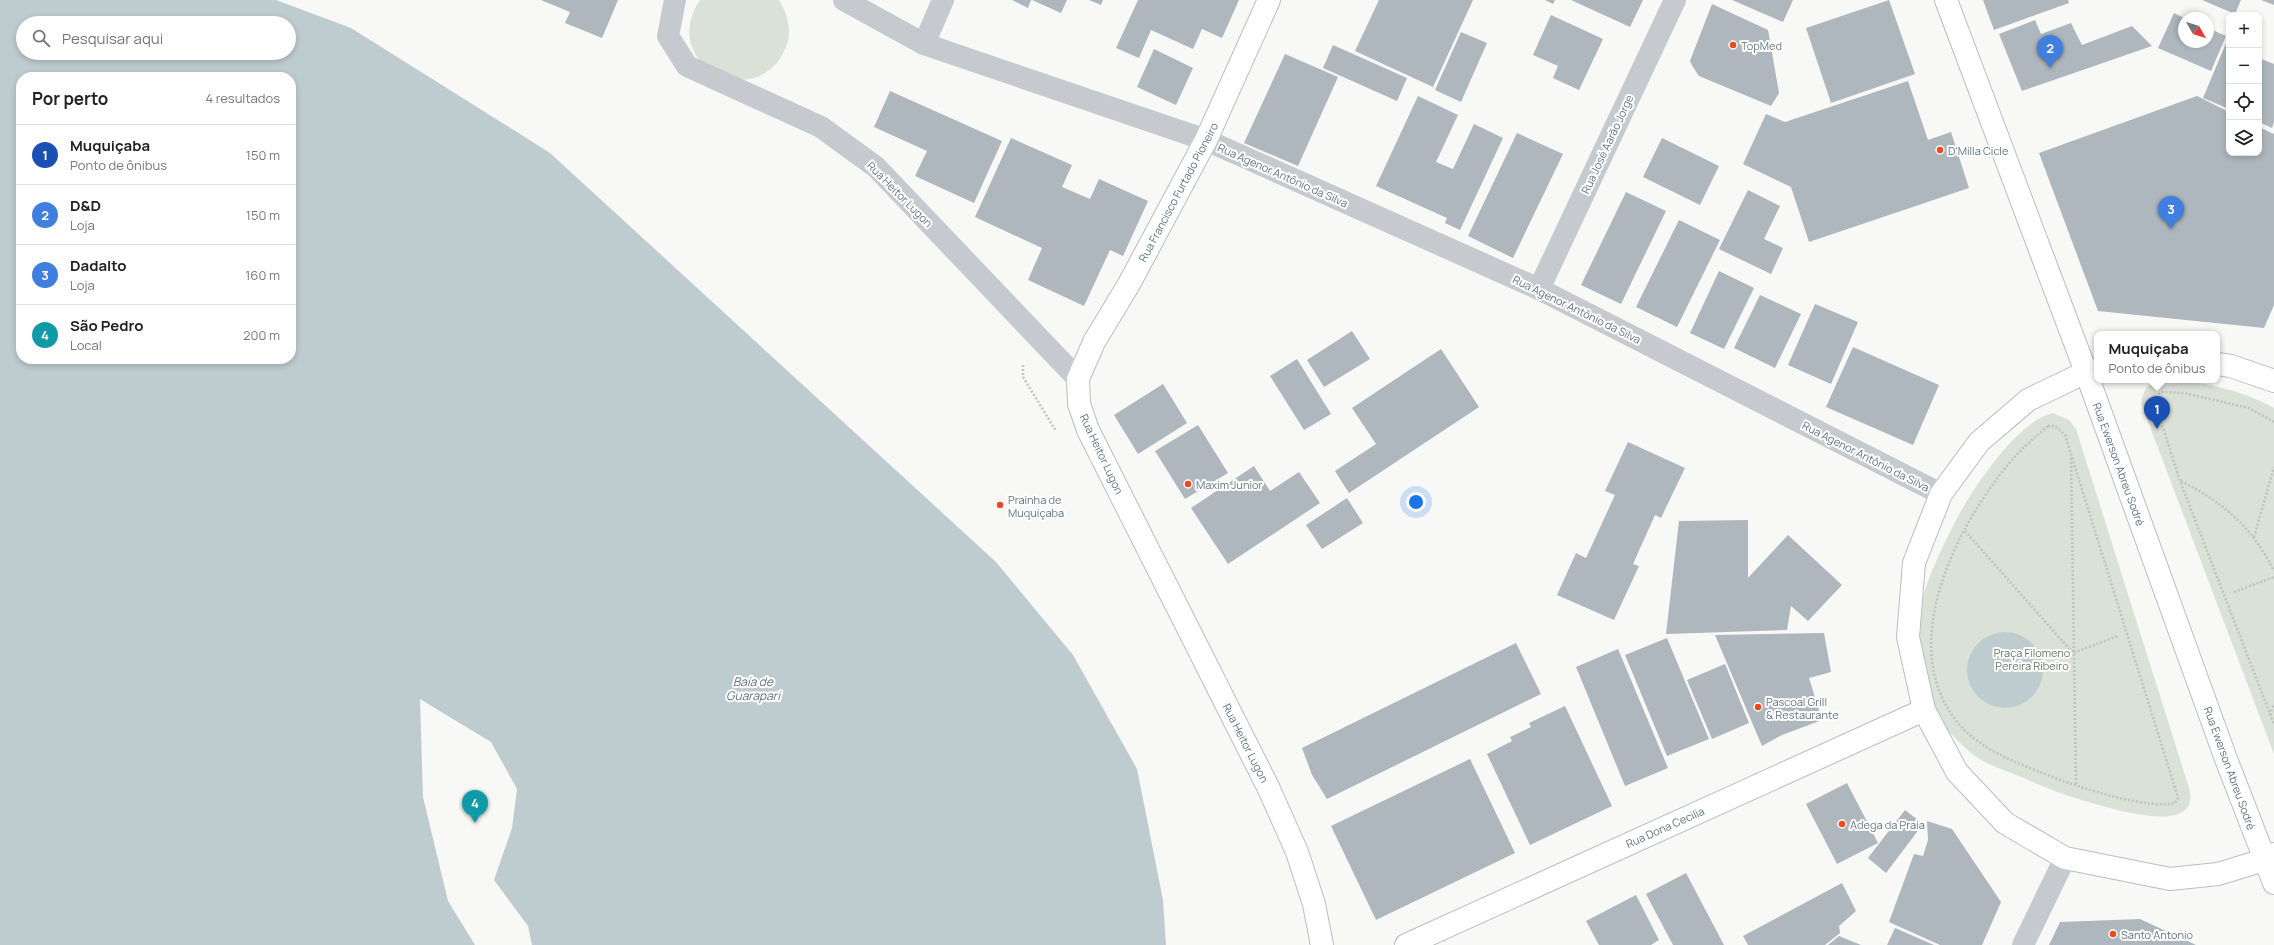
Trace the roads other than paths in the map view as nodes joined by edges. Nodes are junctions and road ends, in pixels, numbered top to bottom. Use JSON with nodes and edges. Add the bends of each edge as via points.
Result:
{"nodes":[{"id":1,"x":675,"y":0,"type":"edge"},
{"id":2,"x":844,"y":0,"type":"edge"},
{"id":3,"x":943,"y":0,"type":"edge"},
{"id":4,"x":1269,"y":0,"type":"edge"},
{"id":5,"x":1675,"y":0,"type":"edge"},
{"id":6,"x":1946,"y":0,"type":"edge"},
{"id":7,"x":924,"y":44,"type":"junction"},
{"id":8,"x":1206,"y":140,"type":"junction"},
{"id":9,"x":1539,"y":288,"type":"junction"},
{"id":10,"x":2220,"y":364,"type":"edge"},
{"id":11,"x":2092,"y":371,"type":"edge"},
{"id":12,"x":1078,"y":379,"type":"junction"},
{"id":13,"x":2274,"y":382,"type":"edge"},
{"id":14,"x":2095,"y":383,"type":"edge"},
{"id":15,"x":1941,"y":494,"type":"junction"},
{"id":16,"x":1924,"y":710,"type":"junction"},
{"id":17,"x":2269,"y":857,"type":"edge"},
{"id":18,"x":2065,"y":858,"type":"junction"},
{"id":19,"x":2274,"y":883,"type":"edge"},
{"id":20,"x":1322,"y":945,"type":"edge"},
{"id":21,"x":1406,"y":945,"type":"edge"},
{"id":22,"x":2023,"y":945,"type":"edge"}],
"edges":[{"from":1,"to":12,"type":"street","name":"Rua Heitor Lugon","via":[[668,36],[687,66],[821,127],[876,167]]},
{"from":2,"to":7,"type":"street"},
{"from":3,"to":7,"type":"street"},
{"from":4,"to":8,"type":"street","name":"Rua Francisco Furtado Pioneiro"},
{"from":5,"to":9,"type":"street","name":"Rua José Aarão Jorge"},
{"from":6,"to":11,"type":"street","name":"Rua Ewerson Abreu Sodré"},
{"from":7,"to":8,"type":"street"},
{"from":8,"to":9,"type":"street","name":"Rua Agenor Antônio da Silva"},
{"from":8,"to":12,"type":"street","name":"Rua Francisco Furtado Pioneiro","via":[[1129,284],[1094,342]]},
{"from":9,"to":15,"type":"street","name":"Rua Agenor Antônio da Silva"},
{"from":10,"to":13,"type":"street"},
{"from":11,"to":15,"type":"street","via":[[2028,400],[1979,442]]},
{"from":12,"to":20,"type":"street","name":"Rua Heitor Lugon","via":[[1079,404],[1088,430],[1269,788],[1297,852],[1314,904]]},
{"from":14,"to":17,"type":"street","name":"Rua Ewerson Abreu Sodré","via":[[2113,449]]},
{"from":15,"to":16,"type":"street","via":[[1914,563],[1908,637]]},
{"from":16,"to":18,"type":"street","via":[[1957,772],[2005,823]]},
{"from":16,"to":21,"type":"street","name":"Rua Dona Cecilia"},
{"from":17,"to":18,"type":"street","via":[[2218,874],[2170,879]]},
{"from":17,"to":19,"type":"street","name":"Rua Ewerson Abreu Sodré"},
{"from":18,"to":22,"type":"street"}]}
